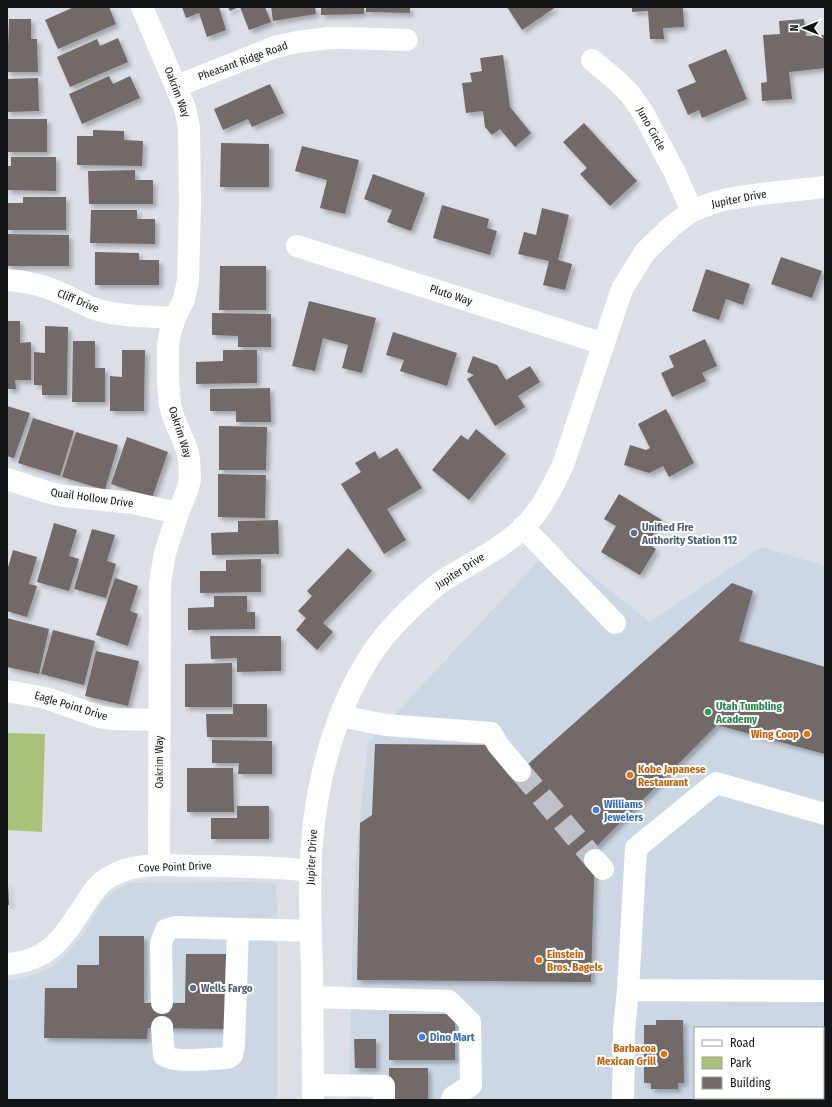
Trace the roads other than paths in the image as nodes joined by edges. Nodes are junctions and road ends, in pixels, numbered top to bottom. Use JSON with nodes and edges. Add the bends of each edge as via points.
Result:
{"nodes":[{"id":1,"x":142,"y":7,"type":"edge"},
{"id":2,"x":407,"y":40,"type":"dead end"},
{"id":3,"x":592,"y":60,"type":"dead end"},
{"id":4,"x":177,"y":86,"type":"junction"},
{"id":5,"x":825,"y":187,"type":"edge"},
{"id":6,"x":692,"y":211,"type":"junction"},
{"id":7,"x":297,"y":246,"type":"dead end"},
{"id":8,"x":7,"y":280,"type":"edge"},
{"id":9,"x":175,"y":318,"type":"junction"},
{"id":10,"x":604,"y":344,"type":"junction"},
{"id":11,"x":7,"y":479,"type":"edge"},
{"id":12,"x":178,"y":513,"type":"junction"},
{"id":13,"x":523,"y":527,"type":"junction"},
{"id":14,"x":615,"y":623,"type":"dead end"},
{"id":15,"x":7,"y":691,"type":"edge"},
{"id":16,"x":340,"y":716,"type":"junction"},
{"id":17,"x":159,"y":720,"type":"junction"},
{"id":18,"x":520,"y":771,"type":"tunnel mouth"},
{"id":19,"x":825,"y":814,"type":"edge"},
{"id":20,"x":159,"y":865,"type":"junction"},
{"id":21,"x":311,"y":871,"type":"junction"},
{"id":22,"x":238,"y":929,"type":"junction"},
{"id":23,"x":311,"y":931,"type":"junction"},
{"id":24,"x":7,"y":964,"type":"edge"},
{"id":25,"x":628,"y":990,"type":"junction"},
{"id":26,"x":825,"y":992,"type":"edge"},
{"id":27,"x":312,"y":997,"type":"junction"},
{"id":28,"x":162,"y":1003,"type":"dead end"},
{"id":29,"x":162,"y":1027,"type":"dead end"},
{"id":30,"x":313,"y":1093,"type":"edge"},
{"id":31,"x":384,"y":1100,"type":"edge"},
{"id":32,"x":452,"y":1100,"type":"edge"},
{"id":33,"x":623,"y":1100,"type":"edge"}],
"edges":[{"from":1,"to":4,"type":"street","name":"Oakrim Way"},
{"from":2,"to":4,"type":"street","name":"Pheasant Ridge Road","via":[[346,38],[297,42],[275,47]]},
{"from":3,"to":6,"type":"street","name":"Juno Circle","via":[[630,94],[642,111]]},
{"from":4,"to":9,"type":"street","name":"Oakrim Way","via":[[189,121],[190,205],[188,281],[184,299]]},
{"from":5,"to":6,"type":"street","name":"Jupiter Drive","via":[[727,199]]},
{"from":6,"to":10,"type":"street","name":"Jupiter Drive","via":[[645,252],[632,270],[622,289]]},
{"from":7,"to":10,"type":"street","name":"Pluto Way"},
{"from":8,"to":9,"type":"street","name":"Cliff Drive","via":[[44,287],[103,311]]},
{"from":9,"to":12,"type":"street","name":"Oakrim Way","via":[[168,346],[169,394],[173,416],[186,447],[190,469],[188,488]]},
{"from":10,"to":13,"type":"street","name":"Jupiter Drive","via":[[563,466],[543,505]]},
{"from":11,"to":12,"type":"street","name":"Quail Hollow Drive","via":[[64,496],[133,503]]},
{"from":12,"to":17,"type":"street","name":"Oakrim Way","via":[[165,554],[160,582]]},
{"from":13,"to":14,"type":"street"},
{"from":13,"to":16,"type":"street","name":"Jupiter Drive","via":[[503,543],[442,581],[399,620],[374,650],[353,685]]},
{"from":15,"to":17,"type":"street","name":"Eagle Point Drive","via":[[46,698],[100,717]]},
{"from":16,"to":18,"type":"street","via":[[386,724],[492,732],[498,745]]},
{"from":16,"to":21,"type":"street","name":"Jupiter Drive","via":[[318,796]]},
{"from":17,"to":20,"type":"street","name":"Oakrim Way"},
{"from":19,"to":25,"type":"street","via":[[716,783],[636,848]]},
{"from":20,"to":21,"type":"street","name":"Cove Point Drive","via":[[252,866]]},
{"from":20,"to":24,"type":"street","name":"Cove Point Drive","via":[[132,868],[110,876],[93,891],[56,945],[33,959]]},
{"from":21,"to":23,"type":"street","name":"Jupiter Drive"},
{"from":22,"to":23,"type":"street"},
{"from":22,"to":28,"type":"street","via":[[175,927],[166,930],[161,943]]},
{"from":22,"to":29,"type":"street","via":[[232,1055],[227,1058],[167,1058],[164,1055]]},
{"from":23,"to":27,"type":"street","name":"Jupiter Drive"},
{"from":25,"to":26,"type":"street"},
{"from":25,"to":33,"type":"street","via":[[624,1030]]},
{"from":27,"to":30,"type":"street","name":"Jupiter Drive"},
{"from":27,"to":32,"type":"street","via":[[449,1001],[470,1022],[471,1085]]},
{"from":30,"to":31,"type":"street","via":[[384,1086]]}]}
